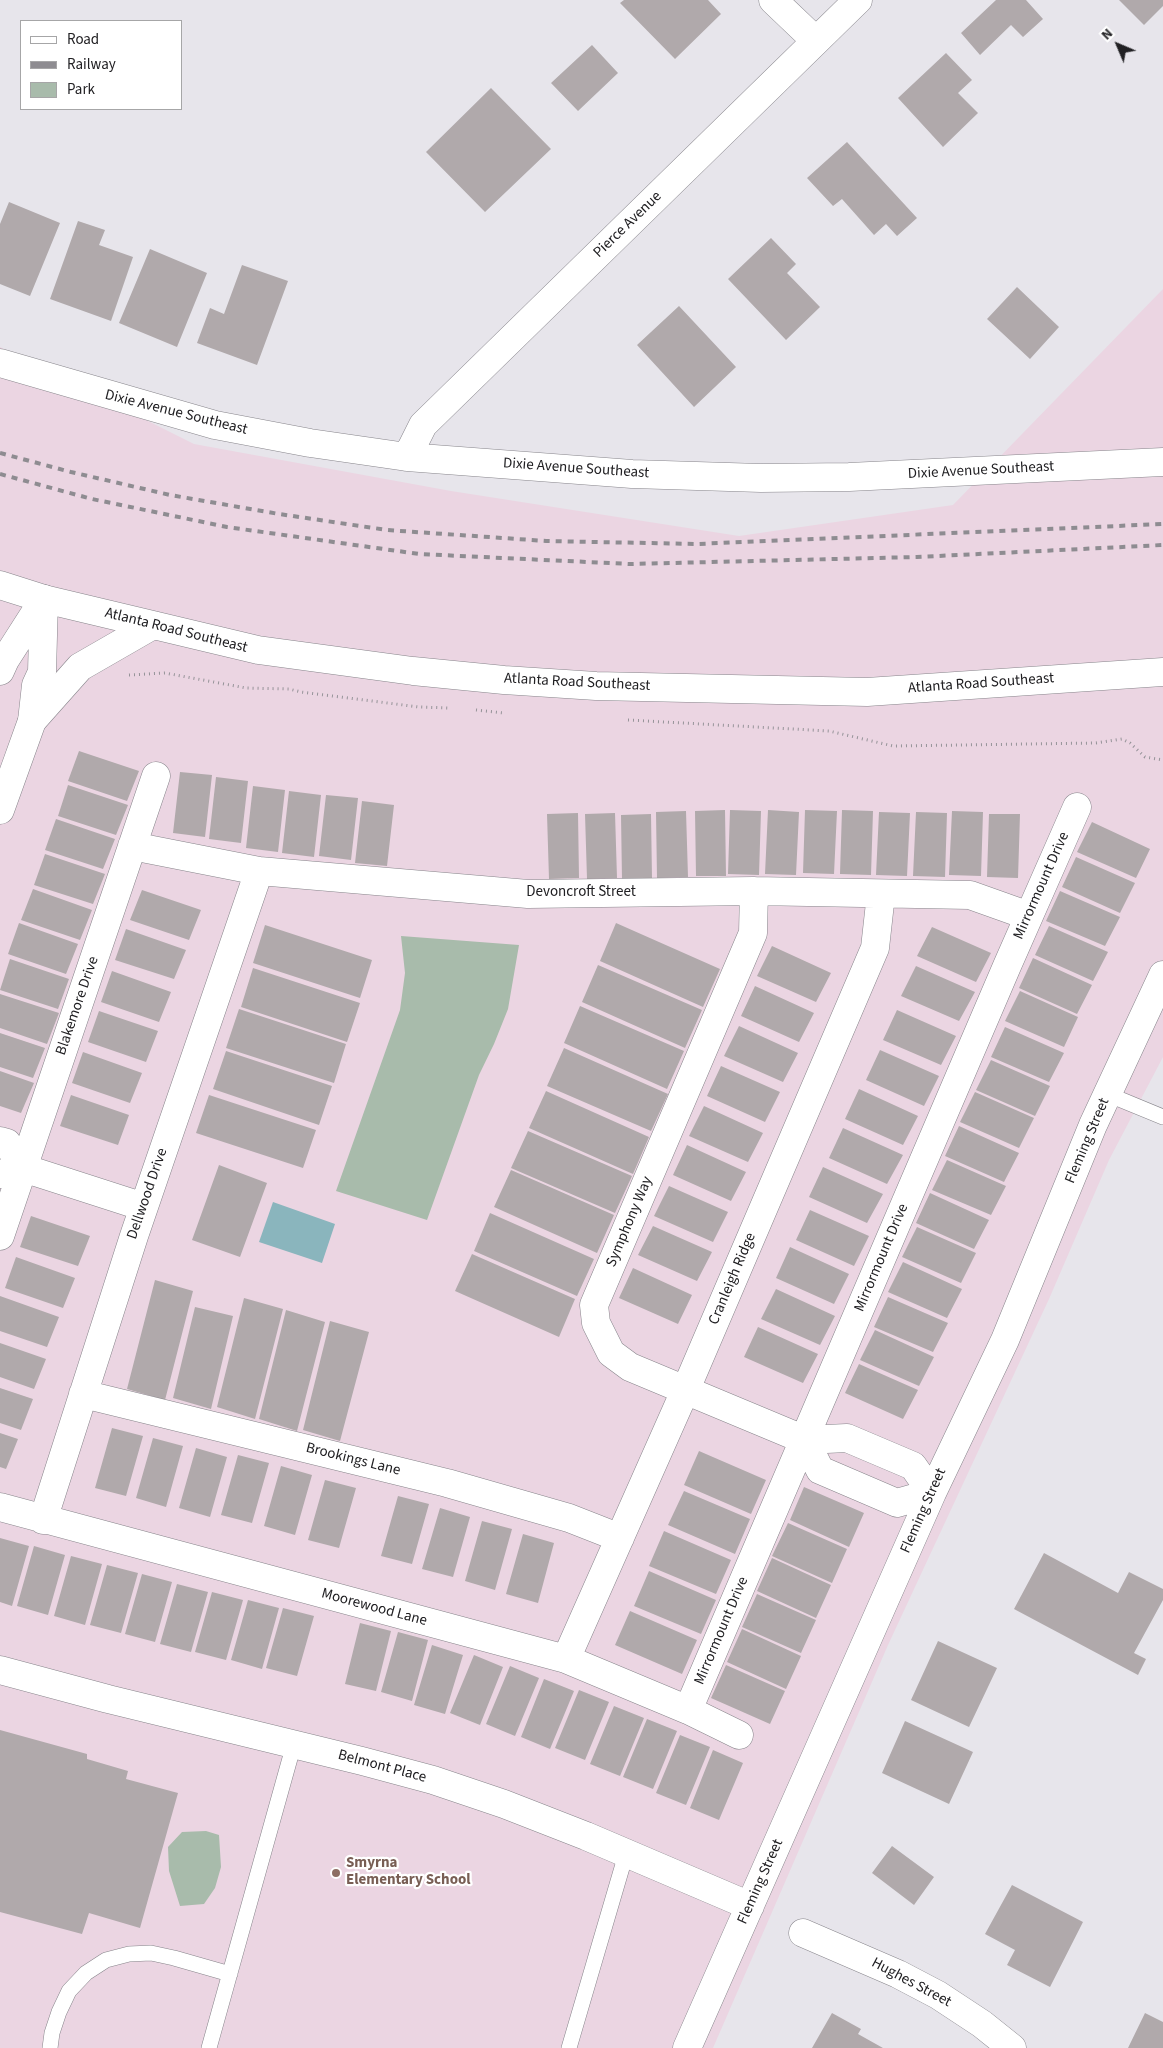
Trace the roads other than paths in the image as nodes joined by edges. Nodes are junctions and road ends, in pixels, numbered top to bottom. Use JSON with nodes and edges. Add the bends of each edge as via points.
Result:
{"nodes":[{"id":1,"x":774,"y":0,"type":"edge"},
{"id":2,"x":858,"y":0,"type":"edge"},
{"id":3,"x":816,"y":42,"type":"junction"},
{"id":4,"x":0,"y":364,"type":"edge"},
{"id":5,"x":407,"y":457,"type":"junction"},
{"id":6,"x":1163,"y":462,"type":"edge"},
{"id":7,"x":0,"y":585,"type":"edge"},
{"id":8,"x":44,"y":599,"type":"junction"},
{"id":9,"x":153,"y":625,"type":"junction"},
{"id":10,"x":0,"y":671,"type":"edge"},
{"id":11,"x":1163,"y":672,"type":"edge"},
{"id":12,"x":32,"y":721,"type":"junction"},
{"id":13,"x":156,"y":776,"type":"dead end"},
{"id":14,"x":1077,"y":807,"type":"dead end"},
{"id":15,"x":0,"y":810,"type":"edge"},
{"id":16,"x":132,"y":846,"type":"junction"},
{"id":17,"x":259,"y":870,"type":"junction"},
{"id":18,"x":754,"y":891,"type":"junction"},
{"id":19,"x":881,"y":894,"type":"junction"},
{"id":20,"x":1029,"y":916,"type":"junction"},
{"id":21,"x":1163,"y":975,"type":"edge"},
{"id":22,"x":1108,"y":1094,"type":"junction"},
{"id":23,"x":1163,"y":1117,"type":"edge"},
{"id":24,"x":0,"y":1141,"type":"edge"},
{"id":25,"x":11,"y":1171,"type":"edge"},
{"id":26,"x":144,"y":1207,"type":"junction"},
{"id":27,"x":0,"y":1236,"type":"edge"},
{"id":28,"x":685,"y":1390,"type":"junction"},
{"id":29,"x":83,"y":1394,"type":"junction"},
{"id":30,"x":805,"y":1440,"type":"junction"},
{"id":31,"x":932,"y":1493,"type":"junction"},
{"id":32,"x":0,"y":1507,"type":"edge"},
{"id":33,"x":43,"y":1520,"type":"junction"},
{"id":34,"x":620,"y":1538,"type":"junction"},
{"id":35,"x":566,"y":1659,"type":"junction"},
{"id":36,"x":0,"y":1670,"type":"edge"},
{"id":37,"x":688,"y":1710,"type":"junction"},
{"id":38,"x":739,"y":1735,"type":"dead end"},
{"id":39,"x":294,"y":1744,"type":"junction"},
{"id":40,"x":626,"y":1854,"type":"junction"},
{"id":41,"x":750,"y":1906,"type":"junction"},
{"id":42,"x":803,"y":1933,"type":"dead end"},
{"id":43,"x":230,"y":1974,"type":"junction"},
{"id":44,"x":50,"y":2048,"type":"edge"},
{"id":45,"x":209,"y":2048,"type":"edge"},
{"id":46,"x":569,"y":2048,"type":"edge"},
{"id":47,"x":687,"y":2048,"type":"edge"},
{"id":48,"x":1012,"y":2048,"type":"edge"}],
"edges":[{"from":1,"to":3,"type":"street"},
{"from":2,"to":3,"type":"street","name":"Pierce Avenue"},
{"from":3,"to":5,"type":"street","name":"Pierce Avenue","via":[[423,425]]},
{"from":4,"to":5,"type":"street","name":"Dixie Avenue Southeast","via":[[215,425]]},
{"from":5,"to":6,"type":"street","name":"Dixie Avenue Southeast","via":[[632,474],[761,478],[849,477]]},
{"from":7,"to":8,"type":"street","name":"Atlanta Road Southeast"},
{"from":8,"to":9,"type":"street","name":"Atlanta Road Southeast"},
{"from":8,"to":10,"type":"street"},
{"from":8,"to":12,"type":"street","via":[[42,672],[36,685]]},
{"from":9,"to":11,"type":"street","name":"Atlanta Road Southeast","via":[[258,650],[413,671],[596,686],[867,692]]},
{"from":9,"to":12,"type":"street","via":[[80,666]]},
{"from":12,"to":15,"type":"street"},
{"from":13,"to":16,"type":"street","name":"Blakemore Drive"},
{"from":14,"to":20,"type":"street","name":"Mirrormount Drive"},
{"from":16,"to":17,"type":"street","name":"Devoncroft Street"},
{"from":16,"to":25,"type":"street","name":"Blakemore Drive"},
{"from":17,"to":18,"type":"street","name":"Devoncroft Street","via":[[528,894]]},
{"from":17,"to":26,"type":"street","name":"Dellwood Drive"},
{"from":18,"to":19,"type":"street","name":"Devoncroft Street"},
{"from":18,"to":28,"type":"street","name":"Symphony Way","via":[[753,933],[594,1305],[596,1323],[610,1353],[630,1367]]},
{"from":19,"to":20,"type":"street","name":"Devoncroft Street","via":[[970,895]]},
{"from":19,"to":28,"type":"street","name":"Cranleigh Ridge","via":[[875,948]]},
{"from":20,"to":30,"type":"street","name":"Mirrormount Drive"},
{"from":21,"to":22,"type":"street","name":"Fleming Street"},
{"from":22,"to":23,"type":"lane"},
{"from":22,"to":31,"type":"street","name":"Fleming Street","via":[[1005,1340]]},
{"from":24,"to":25,"type":"street","via":[[7,1143]]},
{"from":25,"to":26,"type":"street"},
{"from":25,"to":27,"type":"street","name":"Blakemore Drive"},
{"from":26,"to":29,"type":"street","name":"Dellwood Drive"},
{"from":28,"to":30,"type":"street","name":"Symphony Way"},
{"from":28,"to":34,"type":"street","name":"Cranleigh Ridge"},
{"from":29,"to":33,"type":"street","name":"Dellwood Drive"},
{"from":29,"to":34,"type":"street","name":"Brookings Lane","via":[[448,1483],[569,1518]]},
{"from":30,"to":31,"type":"street","name":"Symphony Way","via":[[847,1438],[913,1466]]},
{"from":30,"to":31,"type":"street","via":[[820,1470],[896,1503]]},
{"from":30,"to":37,"type":"street","name":"Mirrormount Drive"},
{"from":31,"to":41,"type":"street","name":"Fleming Street"},
{"from":32,"to":33,"type":"street","name":"Moorewood Lane"},
{"from":33,"to":35,"type":"street","name":"Moorewood Lane"},
{"from":34,"to":35,"type":"street","name":"Cranleigh Ridge"},
{"from":35,"to":37,"type":"street","name":"Moorewood Lane"},
{"from":36,"to":39,"type":"street","name":"Belmont Place"},
{"from":37,"to":38,"type":"street","name":"Moorewood Lane"},
{"from":39,"to":40,"type":"street","name":"Belmont Place","via":[[433,1780]]},
{"from":39,"to":43,"type":"lane"},
{"from":40,"to":41,"type":"street","name":"Belmont Place"},
{"from":40,"to":46,"type":"lane"},
{"from":41,"to":47,"type":"street","name":"Fleming Street"},
{"from":42,"to":48,"type":"street","name":"Hughes Street","via":[[938,1995]]},
{"from":43,"to":44,"type":"lane","via":[[152,1954],[129,1954],[106,1960],[86,1973],[69,1991],[56,2019]]},
{"from":43,"to":45,"type":"lane"}]}
